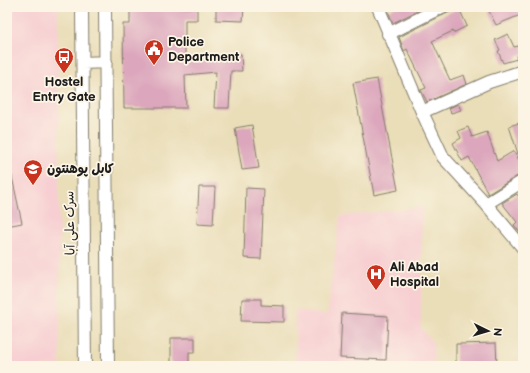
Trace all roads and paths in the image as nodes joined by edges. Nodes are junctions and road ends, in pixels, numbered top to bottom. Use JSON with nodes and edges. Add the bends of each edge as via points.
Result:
{"nodes":[{"id":1,"x":82,"y":7,"type":"edge"},
{"id":2,"x":106,"y":7,"type":"edge"},
{"id":3,"x":378,"y":7,"type":"edge"},
{"id":4,"x":442,"y":7,"type":"edge"},
{"id":5,"x":388,"y":34,"type":"junction"},
{"id":6,"x":106,"y":62,"type":"junction"},
{"id":7,"x":83,"y":63,"type":"junction"},
{"id":8,"x":523,"y":71,"type":"edge"},
{"id":9,"x":422,"y":112,"type":"junction"},
{"id":10,"x":523,"y":181,"type":"edge"},
{"id":11,"x":486,"y":204,"type":"junction"},
{"id":12,"x":523,"y":248,"type":"edge"},
{"id":13,"x":85,"y":366,"type":"edge"},
{"id":14,"x":108,"y":366,"type":"edge"}],
"edges":[{"from":1,"to":7,"type":"street","name":"سرک علی آبا"},
{"from":2,"to":6,"type":"street"},
{"from":3,"to":5,"type":"street"},
{"from":4,"to":5,"type":"street"},
{"from":5,"to":9,"type":"street"},
{"from":6,"to":7,"type":"street"},
{"from":6,"to":14,"type":"street"},
{"from":7,"to":13,"type":"street","name":"سرک علی آبا"},
{"from":8,"to":9,"type":"street","via":[[489,82]]},
{"from":9,"to":11,"type":"street","via":[[443,157]]},
{"from":10,"to":11,"type":"street"},
{"from":11,"to":12,"type":"street"}]}
